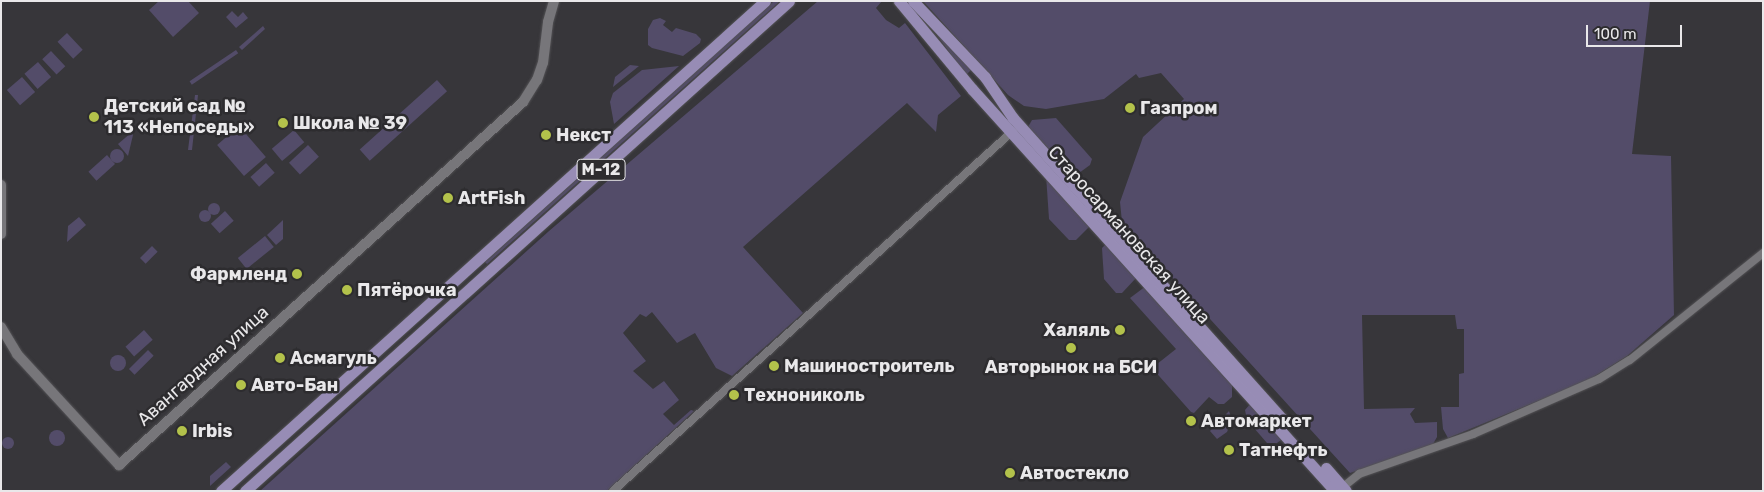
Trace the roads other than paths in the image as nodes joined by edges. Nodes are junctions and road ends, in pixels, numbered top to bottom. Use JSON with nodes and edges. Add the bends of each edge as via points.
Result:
{"nodes":[{"id":1,"x":554,"y":1,"type":"edge"},
{"id":2,"x":765,"y":1,"type":"edge"},
{"id":3,"x":789,"y":1,"type":"edge"},
{"id":4,"x":899,"y":1,"type":"edge"},
{"id":5,"x":913,"y":1,"type":"edge"},
{"id":6,"x":985,"y":77,"type":"junction"},
{"id":7,"x":972,"y":89,"type":"junction"},
{"id":8,"x":1013,"y":132,"type":"junction"},
{"id":9,"x":1,"y":186,"type":"edge"},
{"id":10,"x":1,"y":234,"type":"edge"},
{"id":11,"x":1763,"y":253,"type":"edge"},
{"id":12,"x":483,"y":254,"type":"junction"},
{"id":13,"x":493,"y":266,"type":"junction"},
{"id":14,"x":1,"y":327,"type":"edge"},
{"id":15,"x":1341,"y":490,"type":"edge"},
{"id":16,"x":222,"y":491,"type":"edge"},
{"id":17,"x":245,"y":491,"type":"edge"},
{"id":18,"x":613,"y":491,"type":"edge"}],
"edges":[{"from":1,"to":14,"type":"street","name":"Авангардная улица","via":[[543,63],[523,102],[119,465],[17,354]]},
{"from":2,"to":12,"type":"main road","number":"М-12"},
{"from":3,"to":13,"type":"main road","number":"М-12"},
{"from":4,"to":7,"type":"main road","name":"Старосармановская улица"},
{"from":5,"to":6,"type":"main road","name":"Старосармановская улица"},
{"from":6,"to":7,"type":"main road","via":[[973,78]]},
{"from":6,"to":15,"type":"main road","name":"Старосармановская улица","via":[[1013,118]]},
{"from":7,"to":8,"type":"main road","name":"Старосармановская улица"},
{"from":8,"to":15,"type":"main road","name":"Старосармановская улица"},
{"from":8,"to":18,"type":"street"},
{"from":9,"to":10,"type":"street"},
{"from":11,"to":15,"type":"street","via":[[1630,360],[1599,379],[1473,434],[1359,474]]},
{"from":12,"to":13,"type":"main road","via":[[481,266]]},
{"from":12,"to":16,"type":"main road","number":"М-12"},
{"from":13,"to":17,"type":"main road","number":"М-12"}]}
